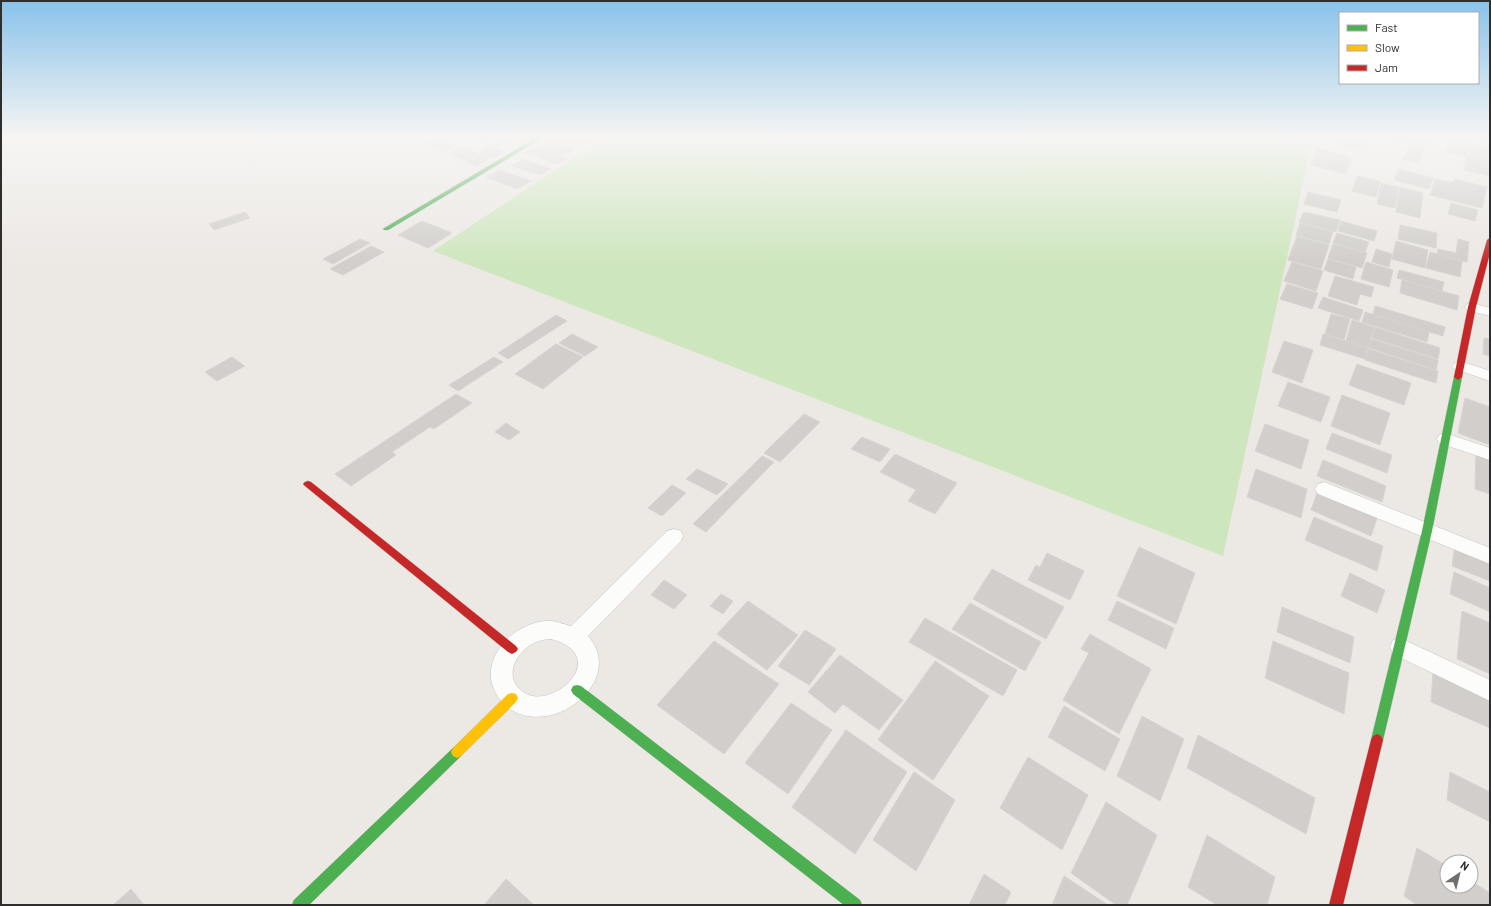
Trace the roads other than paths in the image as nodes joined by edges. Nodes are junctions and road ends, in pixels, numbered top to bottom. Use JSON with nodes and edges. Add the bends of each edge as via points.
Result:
{"nodes":[{"id":1,"x":472,"y":178,"type":"edge"},
{"id":2,"x":386,"y":229,"type":"dead end"},
{"id":3,"x":1490,"y":240,"type":"edge"},
{"id":4,"x":1472,"y":307,"type":"junction"},
{"id":5,"x":1490,"y":312,"type":"edge"},
{"id":6,"x":1460,"y":366,"type":"junction"},
{"id":7,"x":1490,"y":376,"type":"edge"},
{"id":8,"x":1445,"y":438,"type":"junction"},
{"id":9,"x":1490,"y":454,"type":"edge"},
{"id":10,"x":308,"y":484,"type":"dead end"},
{"id":11,"x":1324,"y":490,"type":"dead end"},
{"id":12,"x":1427,"y":531,"type":"junction"},
{"id":13,"x":674,"y":536,"type":"dead end"},
{"id":14,"x":1490,"y":556,"type":"edge"},
{"id":15,"x":575,"y":636,"type":"junction"},
{"id":16,"x":1400,"y":648,"type":"junction"},
{"id":17,"x":512,"y":649,"type":"junction"},
{"id":18,"x":577,"y":690,"type":"junction"},
{"id":19,"x":1490,"y":691,"type":"edge"},
{"id":20,"x":512,"y":698,"type":"junction"},
{"id":21,"x":299,"y":905,"type":"edge"},
{"id":22,"x":855,"y":905,"type":"edge"},
{"id":23,"x":1336,"y":905,"type":"edge"}],
"edges":[{"from":1,"to":2,"type":"street"},
{"from":3,"to":4,"type":"street"},
{"from":4,"to":5,"type":"street"},
{"from":4,"to":6,"type":"street"},
{"from":6,"to":7,"type":"street"},
{"from":6,"to":8,"type":"street"},
{"from":8,"to":9,"type":"street"},
{"from":8,"to":12,"type":"street"},
{"from":10,"to":17,"type":"street"},
{"from":11,"to":12,"type":"street"},
{"from":12,"to":14,"type":"street"},
{"from":12,"to":16,"type":"street"},
{"from":13,"to":15,"type":"street"},
{"from":15,"to":17,"type":"street","via":[[564,631],[537,632],[523,638]]},
{"from":15,"to":18,"type":"street","via":[[588,654],[589,667],[585,679]]},
{"from":16,"to":19,"type":"street"},
{"from":16,"to":23,"type":"street"},
{"from":17,"to":20,"type":"street","via":[[504,661],[501,674],[504,687]]},
{"from":18,"to":20,"type":"street","via":[[566,699],[538,707],[523,705]]},
{"from":18,"to":22,"type":"street"},
{"from":20,"to":21,"type":"street"}]}
